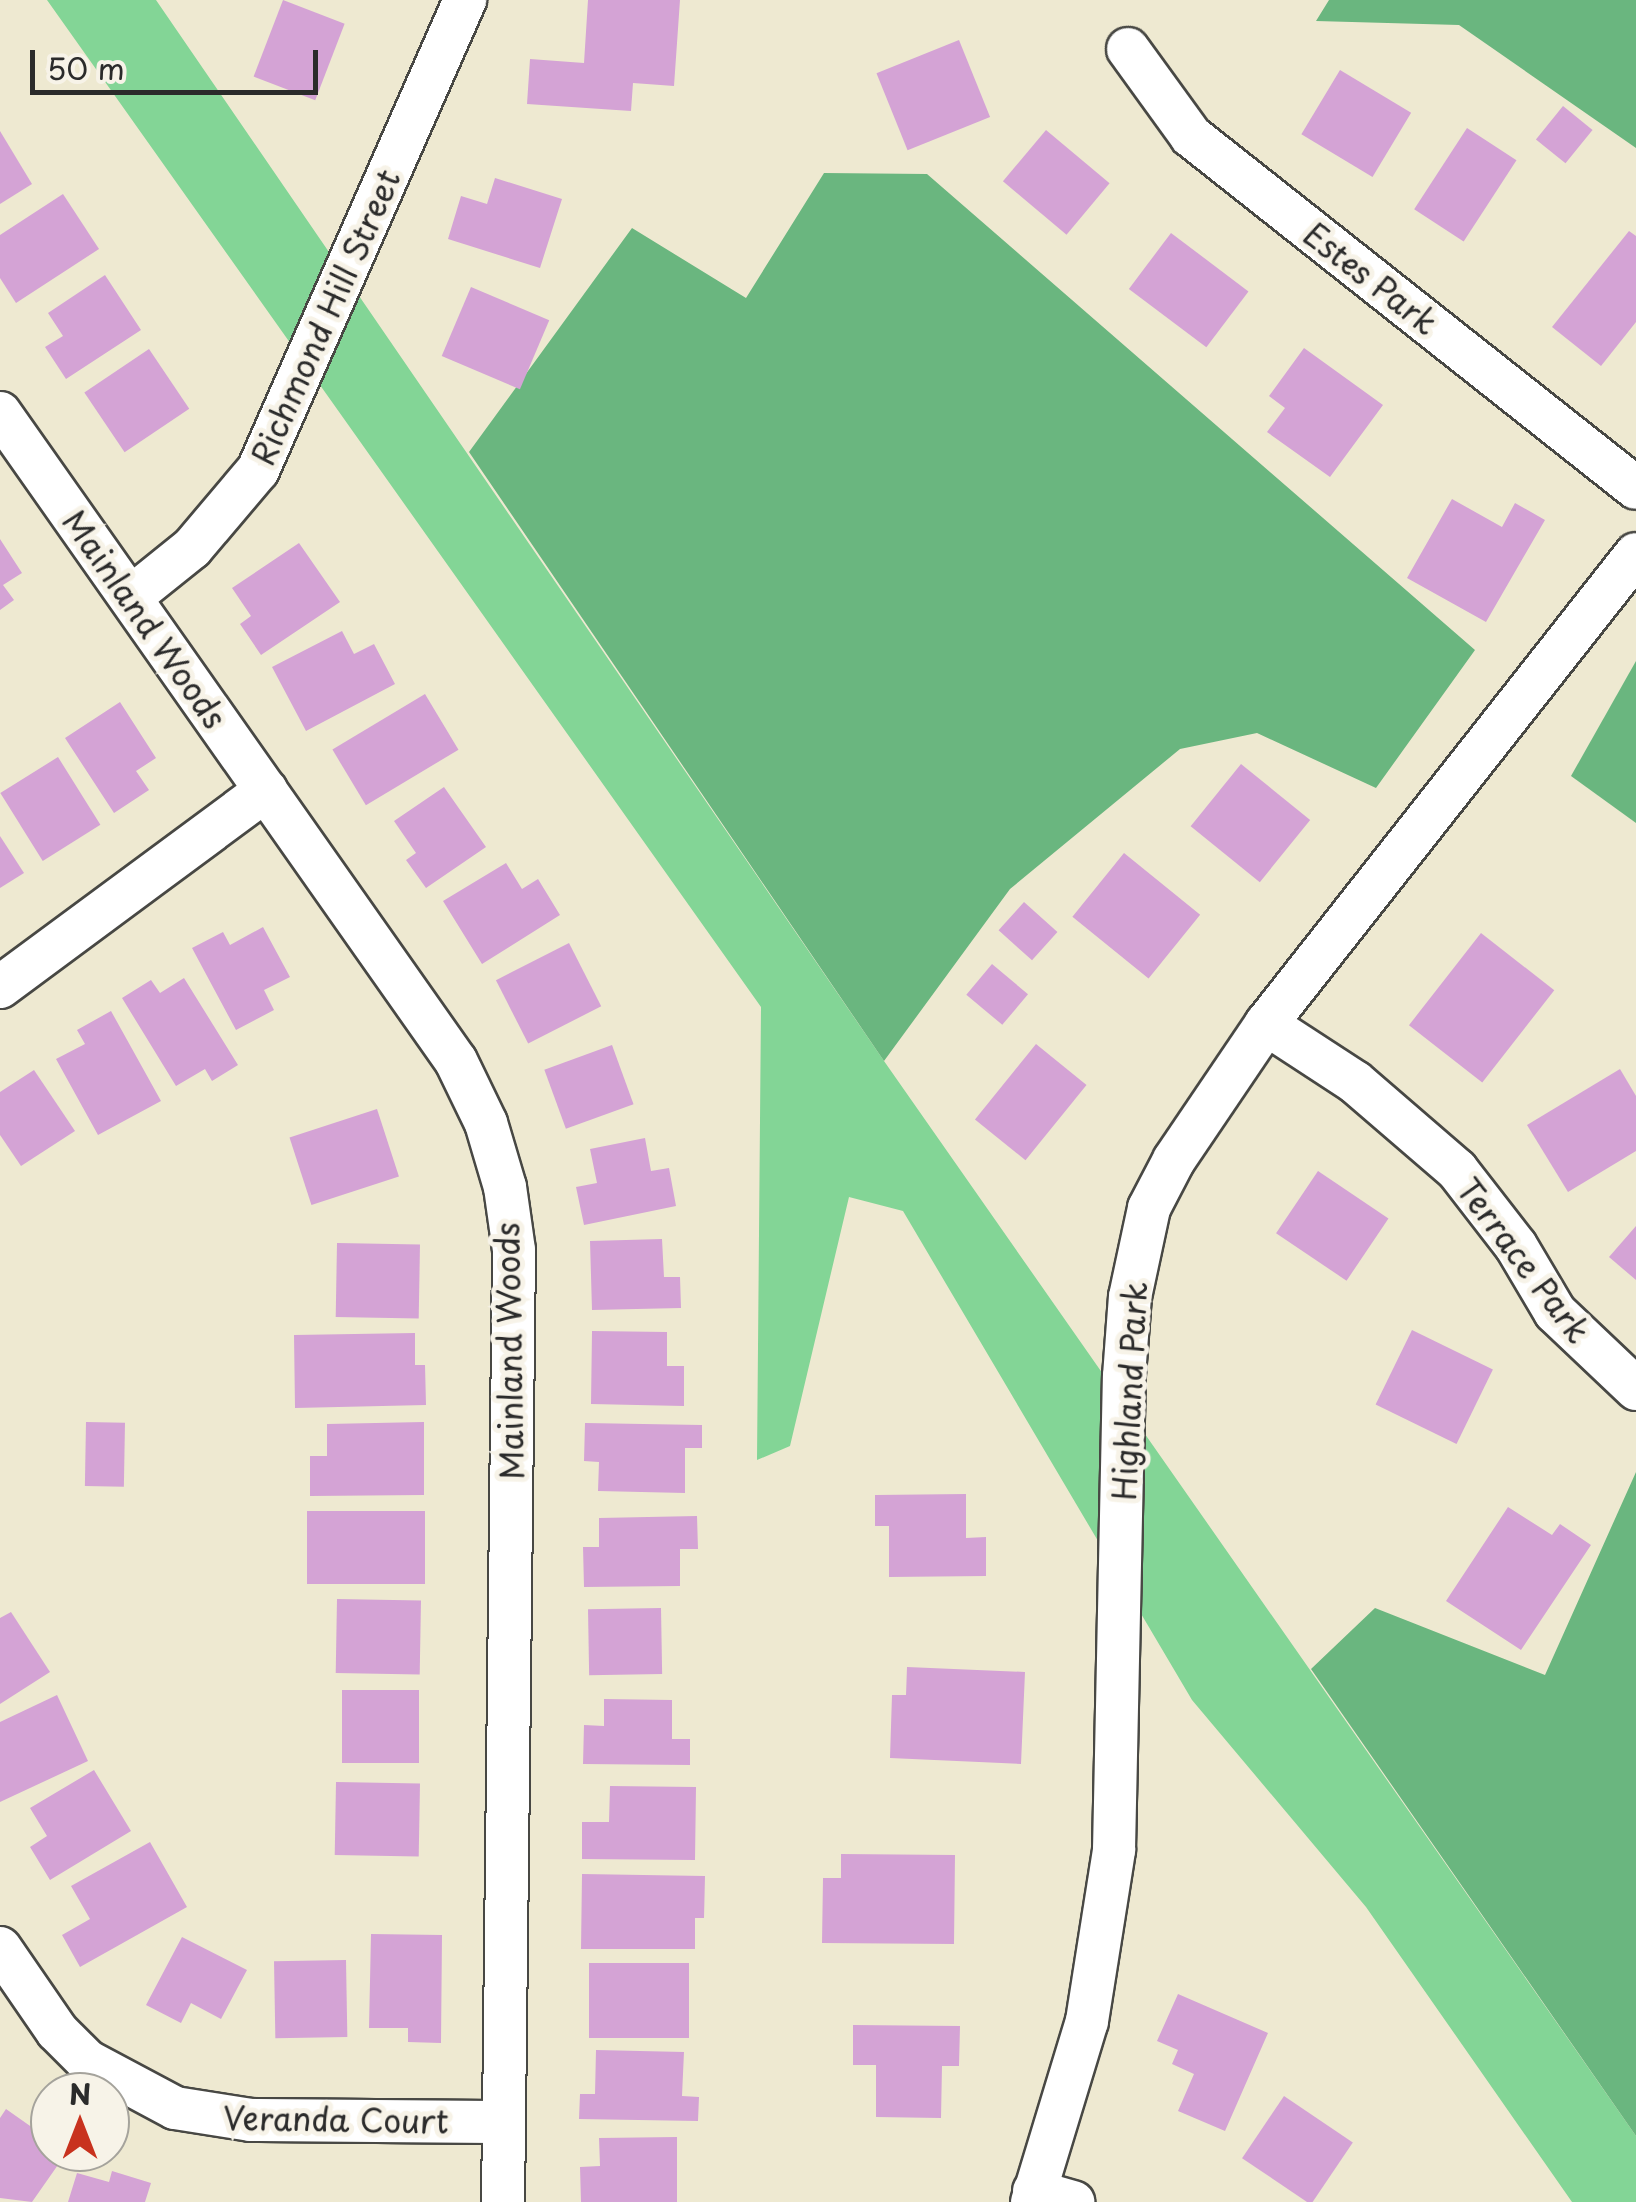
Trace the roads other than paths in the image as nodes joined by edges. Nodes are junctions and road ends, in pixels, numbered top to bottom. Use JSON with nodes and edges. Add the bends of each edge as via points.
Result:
{"nodes":[{"id":1,"x":465,"y":0,"type":"edge"},
{"id":2,"x":1128,"y":48,"type":"dead end"},
{"id":3,"x":0,"y":413,"type":"edge"},
{"id":4,"x":1636,"y":488,"type":"edge"},
{"id":5,"x":1636,"y":554,"type":"edge"},
{"id":6,"x":131,"y":597,"type":"junction"},
{"id":7,"x":266,"y":790,"type":"junction"},
{"id":8,"x":0,"y":986,"type":"edge"},
{"id":9,"x":1266,"y":1024,"type":"junction"},
{"id":10,"x":1636,"y":1390,"type":"edge"},
{"id":11,"x":0,"y":1948,"type":"edge"},
{"id":12,"x":501,"y":2122,"type":"junction"},
{"id":13,"x":1047,"y":2198,"type":"edge"},
{"id":14,"x":502,"y":2202,"type":"edge"}],
"edges":[{"from":1,"to":6,"type":"street","name":"Richmond Hill Street","via":[[258,470],[192,548]]},
{"from":2,"to":4,"type":"street","name":"Estes Park","via":[[1191,136]]},
{"from":3,"to":6,"type":"street","name":"Mainland Woods"},
{"from":5,"to":9,"type":"street","name":"Highland Park"},
{"from":6,"to":7,"type":"street","name":"Mainland Woods"},
{"from":7,"to":8,"type":"street"},
{"from":7,"to":12,"type":"street","name":"Mainland Woods","via":[[456,1061],[486,1123],[505,1187],[514,1250]]},
{"from":9,"to":10,"type":"street","name":"Terrace Park","via":[[1354,1082],[1458,1170],[1516,1246],[1555,1312]]},
{"from":9,"to":13,"type":"street","name":"Highland Park","via":[[1149,1208],[1130,1297],[1114,1850],[1088,2021]]},
{"from":11,"to":12,"type":"street","name":"Veranda Court","via":[[58,2031],[88,2061],[175,2108],[251,2120]]},
{"from":12,"to":14,"type":"street","name":"Mainland Woods"}]}
